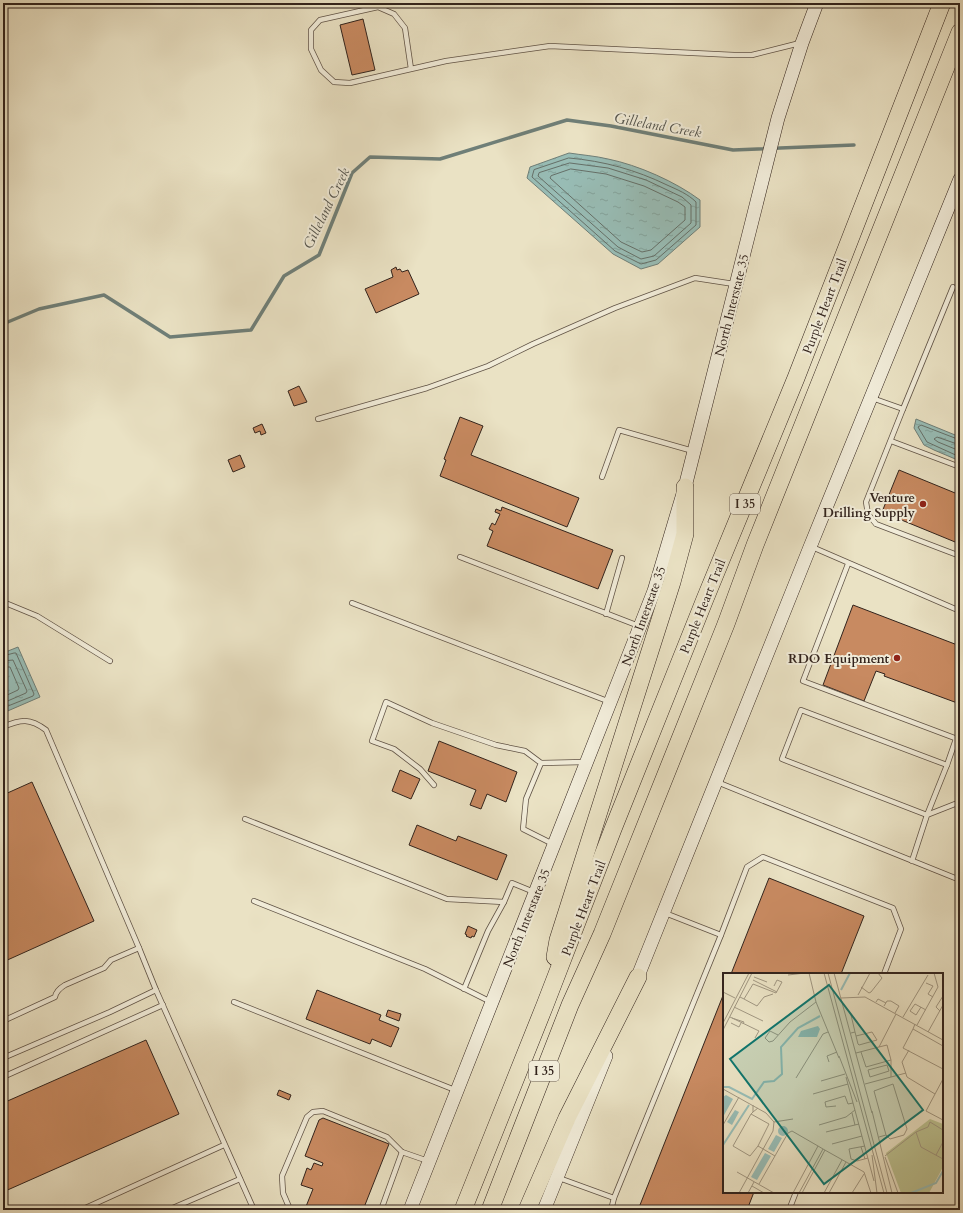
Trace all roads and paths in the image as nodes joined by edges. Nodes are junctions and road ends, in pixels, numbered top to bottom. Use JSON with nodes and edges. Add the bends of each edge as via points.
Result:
{"nodes":[{"id":1,"x":818,"y":3,"type":"edge"},
{"id":2,"x":942,"y":3,"type":"edge"},
{"id":3,"x":960,"y":32,"type":"edge"},
{"id":4,"x":802,"y":43,"type":"junction"},
{"id":5,"x":411,"y":69,"type":"junction"},
{"id":6,"x":960,"y":179,"type":"edge"},
{"id":7,"x":736,"y":284,"type":"junction"},
{"id":8,"x":953,"y":287,"type":"dead end"},
{"id":9,"x":871,"y":397,"type":"junction"},
{"id":10,"x":903,"y":409,"type":"junction"},
{"id":11,"x":318,"y":419,"type":"dead end"},
{"id":12,"x":890,"y":441,"type":"junction"},
{"id":13,"x":694,"y":451,"type":"junction"},
{"id":14,"x":960,"y":468,"type":"edge"},
{"id":15,"x":602,"y":477,"type":"dead end"},
{"id":16,"x":685,"y":487,"type":"junction"},
{"id":17,"x":810,"y":546,"type":"junction"},
{"id":18,"x":460,"y":556,"type":"dead end"},
{"id":19,"x":960,"y":556,"type":"edge"},
{"id":20,"x":622,"y":558,"type":"dead end"},
{"id":21,"x":848,"y":564,"type":"junction"},
{"id":22,"x":3,"y":602,"type":"edge"},
{"id":23,"x":352,"y":603,"type":"dead end"},
{"id":24,"x":960,"y":611,"type":"edge"},
{"id":25,"x":606,"y":614,"type":"junction"},
{"id":26,"x":640,"y":627,"type":"junction"},
{"id":27,"x":110,"y":660,"type":"dead end"},
{"id":28,"x":611,"y":702,"type":"junction"},
{"id":29,"x":3,"y":727,"type":"edge"},
{"id":30,"x":958,"y":740,"type":"edge"},
{"id":31,"x":588,"y":762,"type":"junction"},
{"id":32,"x":541,"y":763,"type":"junction"},
{"id":33,"x":947,"y":765,"type":"junction"},
{"id":34,"x":716,"y":782,"type":"junction"},
{"id":35,"x":434,"y":785,"type":"dead end"},
{"id":36,"x":960,"y":802,"type":"edge"},
{"id":37,"x":927,"y":815,"type":"junction"},
{"id":38,"x":245,"y":820,"type":"dead end"},
{"id":39,"x":555,"y":845,"type":"junction"},
{"id":40,"x":912,"y":861,"type":"junction"},
{"id":41,"x":960,"y":880,"type":"edge"},
{"id":42,"x":536,"y":893,"type":"junction"},
{"id":43,"x":254,"y":901,"type":"dead end"},
{"id":44,"x":504,"y":902,"type":"junction"},
{"id":45,"x":663,"y":912,"type":"junction"},
{"id":46,"x":721,"y":935,"type":"junction"},
{"id":47,"x":139,"y":948,"type":"junction"},
{"id":48,"x":884,"y":973,"type":"edge"},
{"id":49,"x":638,"y":977,"type":"junction"},
{"id":50,"x":464,"y":989,"type":"junction"},
{"id":51,"x":156,"y":990,"type":"junction"},
{"id":52,"x":234,"y":1002,"type":"dead end"},
{"id":53,"x":492,"y":1002,"type":"junction"},
{"id":54,"x":163,"y":1005,"type":"junction"},
{"id":55,"x":546,"y":1005,"type":"junction"},
{"id":56,"x":3,"y":1021,"type":"edge"},
{"id":57,"x":3,"y":1058,"type":"edge"},
{"id":58,"x":3,"y":1077,"type":"edge"},
{"id":59,"x":457,"y":1091,"type":"junction"},
{"id":60,"x":224,"y":1145,"type":"junction"},
{"id":61,"x":402,"y":1152,"type":"junction"},
{"id":62,"x":429,"y":1161,"type":"junction"},
{"id":63,"x":557,"y":1178,"type":"junction"},
{"id":64,"x":240,"y":1179,"type":"junction"},
{"id":65,"x":474,"y":1181,"type":"junction"},
{"id":66,"x":796,"y":1193,"type":"edge"},
{"id":67,"x":614,"y":1198,"type":"junction"},
{"id":68,"x":81,"y":1210,"type":"edge"},
{"id":69,"x":168,"y":1210,"type":"edge"},
{"id":70,"x":254,"y":1210,"type":"edge"},
{"id":71,"x":293,"y":1210,"type":"edge"},
{"id":72,"x":381,"y":1210,"type":"edge"},
{"id":73,"x":410,"y":1210,"type":"edge"},
{"id":74,"x":456,"y":1210,"type":"edge"},
{"id":75,"x":463,"y":1210,"type":"edge"},
{"id":76,"x":490,"y":1210,"type":"edge"},
{"id":77,"x":527,"y":1210,"type":"edge"},
{"id":78,"x":544,"y":1210,"type":"edge"},
{"id":79,"x":611,"y":1210,"type":"edge"},
{"id":80,"x":788,"y":1210,"type":"edge"}],
"edges":[{"from":1,"to":4,"type":"main road","name":"North Interstate 35"},
{"from":2,"to":55,"type":"highway","name":"Purple Heart Trail","number":"I 35","via":[[799,371],[653,730]]},
{"from":3,"to":76,"type":"highway","name":"Purple Heart Trail","number":"I 35"},
{"from":4,"to":5,"type":"lane","via":[[752,54],[734,55],[550,46]]},
{"from":4,"to":7,"type":"main road","name":"North Interstate 35","via":[[778,118]]},
{"from":5,"to":5,"type":"lane","via":[[350,83],[334,82],[321,70],[311,49],[311,30],[320,20],[378,7],[394,14],[405,28]]},
{"from":6,"to":9,"type":"main road"},
{"from":7,"to":11,"type":"lane","via":[[695,278],[615,308],[481,369],[427,388]]},
{"from":7,"to":13,"type":"main road","name":"North Interstate 35"},
{"from":8,"to":10,"type":"lane"},
{"from":9,"to":10,"type":"lane"},
{"from":9,"to":17,"type":"main road"},
{"from":10,"to":12,"type":"lane"},
{"from":12,"to":14,"type":"lane"},
{"from":12,"to":19,"type":"lane","via":[[866,502],[868,514],[876,524]]},
{"from":13,"to":15,"type":"lane","via":[[619,430]]},
{"from":13,"to":16,"type":"main road","name":"North Interstate 35"},
{"from":16,"to":26,"type":"main road","name":"North Interstate 35","via":[[654,591]]},
{"from":16,"to":55,"type":"highway","via":[[685,534],[558,940]]},
{"from":17,"to":21,"type":"lane"},
{"from":17,"to":34,"type":"main road"},
{"from":18,"to":25,"type":"lane"},
{"from":20,"to":25,"type":"lane"},
{"from":21,"to":24,"type":"lane"},
{"from":21,"to":30,"type":"lane","via":[[803,681]]},
{"from":22,"to":27,"type":"lane","via":[[37,616]]},
{"from":23,"to":28,"type":"lane"},
{"from":25,"to":26,"type":"lane"},
{"from":26,"to":28,"type":"main road","name":"North Interstate 35"},
{"from":28,"to":31,"type":"main road","name":"North Interstate 35"},
{"from":29,"to":47,"type":"lane","via":[[23,720],[46,730]]},
{"from":30,"to":33,"type":"lane"},
{"from":31,"to":32,"type":"lane"},
{"from":31,"to":39,"type":"main road","name":"North Interstate 35"},
{"from":32,"to":35,"type":"lane","via":[[525,751],[432,723],[386,702],[372,741],[394,749],[420,769]]},
{"from":32,"to":39,"type":"lane","via":[[526,799],[523,829]]},
{"from":33,"to":37,"type":"lane"},
{"from":33,"to":37,"type":"lane","via":[[801,710],[792,731],[782,759]]},
{"from":34,"to":40,"type":"lane"},
{"from":34,"to":45,"type":"main road"},
{"from":36,"to":37,"type":"lane"},
{"from":37,"to":40,"type":"lane"},
{"from":38,"to":44,"type":"lane","via":[[447,899]]},
{"from":39,"to":42,"type":"main road","name":"North Interstate 35"},
{"from":40,"to":41,"type":"lane"},
{"from":42,"to":44,"type":"lane","via":[[512,883]]},
{"from":42,"to":53,"type":"main road","name":"North Interstate 35"},
{"from":43,"to":50,"type":"lane","via":[[425,969]]},
{"from":44,"to":50,"type":"lane","via":[[488,931]]},
{"from":45,"to":46,"type":"lane"},
{"from":45,"to":49,"type":"main road"},
{"from":46,"to":48,"type":"lane","via":[[747,867],[763,857],[893,908],[901,929]]},
{"from":46,"to":67,"type":"lane"},
{"from":47,"to":51,"type":"lane"},
{"from":47,"to":56,"type":"lane","via":[[111,960],[104,968],[64,985],[55,997]]},
{"from":49,"to":63,"type":"main road"},
{"from":49,"to":77,"type":"highway","via":[[567,1118]]},
{"from":50,"to":53,"type":"lane"},
{"from":51,"to":54,"type":"lane"},
{"from":51,"to":57,"type":"lane"},
{"from":52,"to":59,"type":"lane"},
{"from":53,"to":59,"type":"main road","name":"North Interstate 35"},
{"from":54,"to":58,"type":"lane"},
{"from":54,"to":60,"type":"lane"},
{"from":55,"to":65,"type":"highway","name":"Purple Heart Trail","number":"I 35"},
{"from":59,"to":62,"type":"main road","name":"North Interstate 35"},
{"from":60,"to":64,"type":"lane"},
{"from":60,"to":68,"type":"lane"},
{"from":61,"to":62,"type":"lane"},
{"from":61,"to":71,"type":"lane","via":[[387,1137],[323,1111],[313,1112],[307,1117],[282,1176],[283,1193]]},
{"from":61,"to":72,"type":"lane"},
{"from":62,"to":73,"type":"main road","name":"North Interstate 35"},
{"from":63,"to":67,"type":"lane"},
{"from":63,"to":78,"type":"main road"},
{"from":64,"to":69,"type":"lane"},
{"from":64,"to":70,"type":"lane"},
{"from":65,"to":74,"type":"highway"},
{"from":65,"to":75,"type":"highway","name":"Purple Heart Trail","number":"I 35"},
{"from":66,"to":80,"type":"lane"},
{"from":67,"to":79,"type":"lane"}]}
